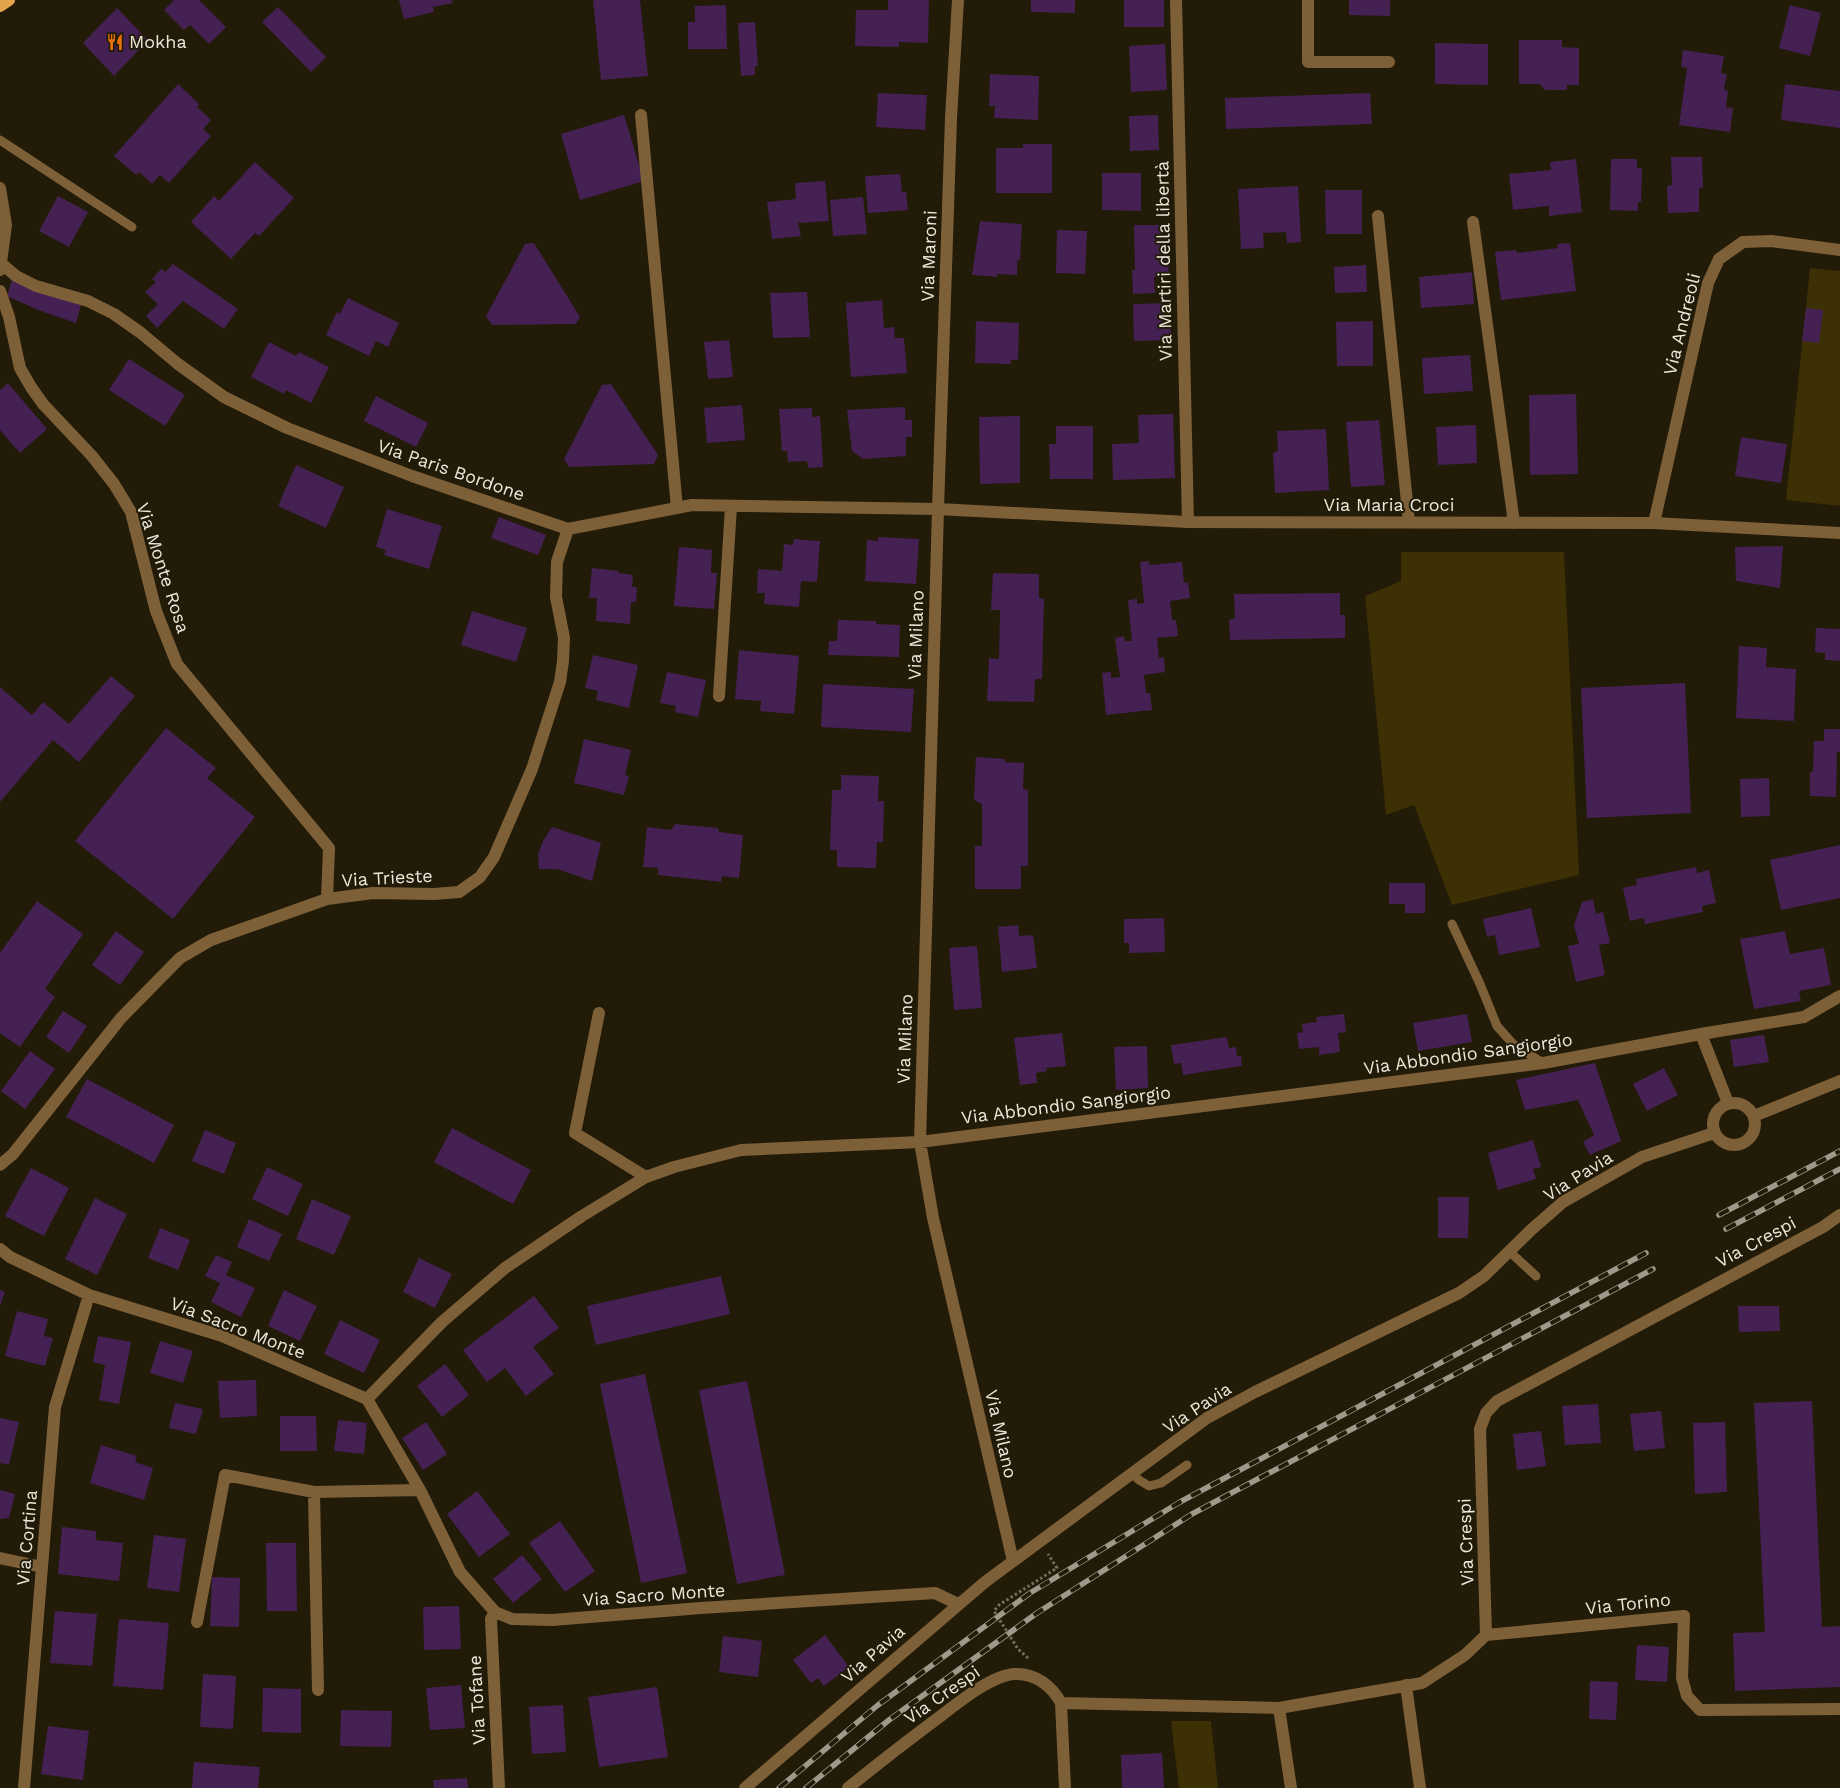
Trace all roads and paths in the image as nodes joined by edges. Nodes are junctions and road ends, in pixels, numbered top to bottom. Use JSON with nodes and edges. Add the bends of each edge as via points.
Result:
{"nodes":[{"id":1,"x":9,"y":0,"type":"edge"},
{"id":2,"x":1176,"y":0,"type":"edge"},
{"id":3,"x":1308,"y":0,"type":"edge"},
{"id":4,"x":957,"y":1,"type":"edge"},
{"id":5,"x":0,"y":6,"type":"edge"},
{"id":6,"x":1389,"y":62,"type":"dead end"},
{"id":7,"x":641,"y":115,"type":"dead end"},
{"id":8,"x":0,"y":140,"type":"edge"},
{"id":9,"x":0,"y":188,"type":"edge"},
{"id":10,"x":1378,"y":216,"type":"dead end"},
{"id":11,"x":1473,"y":222,"type":"dead end"},
{"id":12,"x":132,"y":227,"type":"dead end"},
{"id":13,"x":1840,"y":250,"type":"edge"},
{"id":14,"x":1,"y":267,"type":"edge"},
{"id":15,"x":0,"y":291,"type":"edge"},
{"id":16,"x":731,"y":507,"type":"junction"},
{"id":17,"x":677,"y":508,"type":"junction"},
{"id":18,"x":938,"y":509,"type":"junction"},
{"id":19,"x":1188,"y":522,"type":"junction"},
{"id":20,"x":1409,"y":522,"type":"junction"},
{"id":21,"x":1514,"y":523,"type":"junction"},
{"id":22,"x":1654,"y":523,"type":"junction"},
{"id":23,"x":568,"y":529,"type":"junction"},
{"id":24,"x":1840,"y":533,"type":"edge"},
{"id":25,"x":719,"y":696,"type":"dead end"},
{"id":26,"x":327,"y":899,"type":"junction"},
{"id":27,"x":1452,"y":924,"type":"dead end"},
{"id":28,"x":1840,"y":996,"type":"edge"},
{"id":29,"x":599,"y":1013,"type":"dead end"},
{"id":30,"x":1701,"y":1034,"type":"junction"},
{"id":31,"x":1543,"y":1063,"type":"junction"},
{"id":32,"x":1840,"y":1081,"type":"edge"},
{"id":33,"x":1728,"y":1103,"type":"junction"},
{"id":34,"x":1754,"y":1116,"type":"junction"},
{"id":35,"x":1714,"y":1133,"type":"junction"},
{"id":36,"x":920,"y":1142,"type":"junction"},
{"id":37,"x":0,"y":1165,"type":"edge"},
{"id":38,"x":646,"y":1177,"type":"junction"},
{"id":39,"x":1840,"y":1215,"type":"edge"},
{"id":40,"x":0,"y":1249,"type":"edge"},
{"id":41,"x":1510,"y":1252,"type":"junction"},
{"id":42,"x":1536,"y":1276,"type":"dead end"},
{"id":43,"x":89,"y":1295,"type":"junction"},
{"id":44,"x":367,"y":1398,"type":"junction"},
{"id":45,"x":1187,"y":1465,"type":"dead end"},
{"id":46,"x":1132,"y":1473,"type":"junction"},
{"id":47,"x":420,"y":1490,"type":"junction"},
{"id":48,"x":314,"y":1492,"type":"junction"},
{"id":49,"x":1039,"y":1541,"type":"junction"},
{"id":50,"x":0,"y":1558,"type":"edge"},
{"id":51,"x":1013,"y":1560,"type":"junction"},
{"id":52,"x":42,"y":1567,"type":"junction"},
{"id":53,"x":958,"y":1604,"type":"junction"},
{"id":54,"x":496,"y":1612,"type":"junction"},
{"id":55,"x":197,"y":1622,"type":"dead end"},
{"id":56,"x":1486,"y":1635,"type":"junction"},
{"id":57,"x":1033,"y":1663,"type":"dead end"},
{"id":58,"x":1406,"y":1685,"type":"junction"},
{"id":59,"x":318,"y":1690,"type":"dead end"},
{"id":60,"x":1061,"y":1703,"type":"junction"},
{"id":61,"x":1279,"y":1708,"type":"junction"},
{"id":62,"x":1840,"y":1709,"type":"edge"},
{"id":63,"x":24,"y":1788,"type":"edge"},
{"id":64,"x":500,"y":1788,"type":"edge"},
{"id":65,"x":744,"y":1788,"type":"edge"},
{"id":66,"x":848,"y":1788,"type":"edge"},
{"id":67,"x":1065,"y":1788,"type":"edge"},
{"id":68,"x":1292,"y":1788,"type":"edge"},
{"id":69,"x":1420,"y":1788,"type":"edge"}],
"edges":[{"from":1,"to":5,"type":"main road"},
{"from":2,"to":19,"type":"street","name":"Via Martiri della libertà"},
{"from":3,"to":6,"type":"street","via":[[1308,62]]},
{"from":4,"to":18,"type":"street","name":"Via Maroni"},
{"from":7,"to":17,"type":"street"},
{"from":8,"to":12,"type":"lane"},
{"from":9,"to":14,"type":"street","via":[[6,225]]},
{"from":10,"to":20,"type":"street"},
{"from":11,"to":21,"type":"street"},
{"from":13,"to":22,"type":"street","name":"Via Andreoli","via":[[1771,241],[1743,242],[1719,258],[1708,283]]},
{"from":14,"to":23,"type":"street","name":"Via Paris Bordone","via":[[36,286],[88,301],[114,314],[224,397],[287,428],[412,476]]},
{"from":15,"to":26,"type":"street","name":"Via Monte Rosa","via":[[20,368],[31,387],[114,484],[131,512],[156,611],[177,664],[329,848]]},
{"from":16,"to":17,"type":"street","name":"Via Paris Bordone"},
{"from":16,"to":18,"type":"street","name":"Via Paris Bordone"},
{"from":16,"to":25,"type":"street"},
{"from":17,"to":23,"type":"street","name":"Via Paris Bordone"},
{"from":18,"to":19,"type":"street","name":"Via Maria Croci"},
{"from":18,"to":36,"type":"street","name":"Via Milano"},
{"from":19,"to":20,"type":"street","name":"Via Maria Croci"},
{"from":20,"to":21,"type":"street","name":"Via Maria Croci"},
{"from":21,"to":22,"type":"street","name":"Via Maria Croci"},
{"from":22,"to":24,"type":"street","name":"Via Maria Croci"},
{"from":23,"to":26,"type":"street","name":"Via Trieste","via":[[557,562],[556,597],[564,638],[560,682],[532,769],[494,857],[480,877],[459,892],[373,893]]},
{"from":26,"to":37,"type":"street","name":"Via Trieste","via":[[210,940],[180,958],[121,1018],[13,1154]]},
{"from":27,"to":31,"type":"lane","via":[[1498,1026],[1513,1044]]},
{"from":28,"to":30,"type":"street","name":"Via Abbondio Sangiorgio","via":[[1804,1017]]},
{"from":29,"to":38,"type":"street","via":[[575,1133]]},
{"from":30,"to":31,"type":"street","name":"Via Abbondio Sangiorgio"},
{"from":30,"to":33,"type":"street"},
{"from":31,"to":36,"type":"street","name":"Via Abbondio Sangiorgio"},
{"from":32,"to":34,"type":"street"},
{"from":33,"to":34,"type":"street","via":[[1743,1105]]},
{"from":33,"to":35,"type":"street","via":[[1715,1114]]},
{"from":34,"to":35,"type":"street","via":[[1753,1134],[1738,1145],[1728,1144]]},
{"from":35,"to":41,"type":"street","name":"Via Pavia","via":[[1642,1157],[1601,1179],[1563,1202]]},
{"from":36,"to":38,"type":"street","name":"Via Abbondio Sangiorgio","via":[[741,1150]]},
{"from":36,"to":51,"type":"street","name":"Via Milano","via":[[933,1218]]},
{"from":38,"to":44,"type":"street","name":"Via Abbondio Sangiorgio","via":[[505,1268],[442,1322]]},
{"from":39,"to":56,"type":"street","name":"Via Crespi","via":[[1497,1401],[1486,1413],[1480,1429]]},
{"from":40,"to":43,"type":"street","name":"Via Sacro Monte","via":[[10,1257]]},
{"from":41,"to":42,"type":"lane"},
{"from":41,"to":46,"type":"street","name":"Via Pavia","via":[[1484,1276],[1459,1292],[1207,1418]]},
{"from":43,"to":44,"type":"street","name":"Via Sacro Monte","via":[[222,1336]]},
{"from":43,"to":52,"type":"street","name":"Via Cortina","via":[[55,1407]]},
{"from":44,"to":47,"type":"street"},
{"from":45,"to":46,"type":"lane","via":[[1161,1483],[1149,1486]]},
{"from":46,"to":49,"type":"street","name":"Via Pavia"},
{"from":47,"to":48,"type":"street"},
{"from":47,"to":54,"type":"street","via":[[460,1572]]},
{"from":48,"to":55,"type":"street","via":[[225,1474]]},
{"from":48,"to":59,"type":"street"},
{"from":49,"to":51,"type":"street","name":"Via Pavia"},
{"from":49,"to":57,"type":"path","via":[[1057,1568],[994,1611],[1018,1649]]},
{"from":50,"to":52,"type":"street"},
{"from":51,"to":53,"type":"street","name":"Via Pavia"},
{"from":52,"to":63,"type":"street","name":"Via Cortina"},
{"from":53,"to":54,"type":"street","name":"Via Sacro Monte","via":[[935,1593],[552,1620],[512,1619]]},
{"from":53,"to":65,"type":"street","name":"Via Pavia"},
{"from":54,"to":64,"type":"street","name":"Via Tofane","via":[[491,1619]]},
{"from":56,"to":58,"type":"street","via":[[1465,1654],[1422,1683]]},
{"from":56,"to":62,"type":"street","name":"Via Torino","via":[[1684,1616],[1682,1678],[1687,1696],[1700,1710]]},
{"from":58,"to":61,"type":"street"},
{"from":58,"to":69,"type":"street"},
{"from":60,"to":61,"type":"street"},
{"from":60,"to":66,"type":"street","name":"Via Crespi","via":[[1045,1683],[1029,1675],[996,1678]]},
{"from":60,"to":67,"type":"street"},
{"from":61,"to":68,"type":"street"}]}
